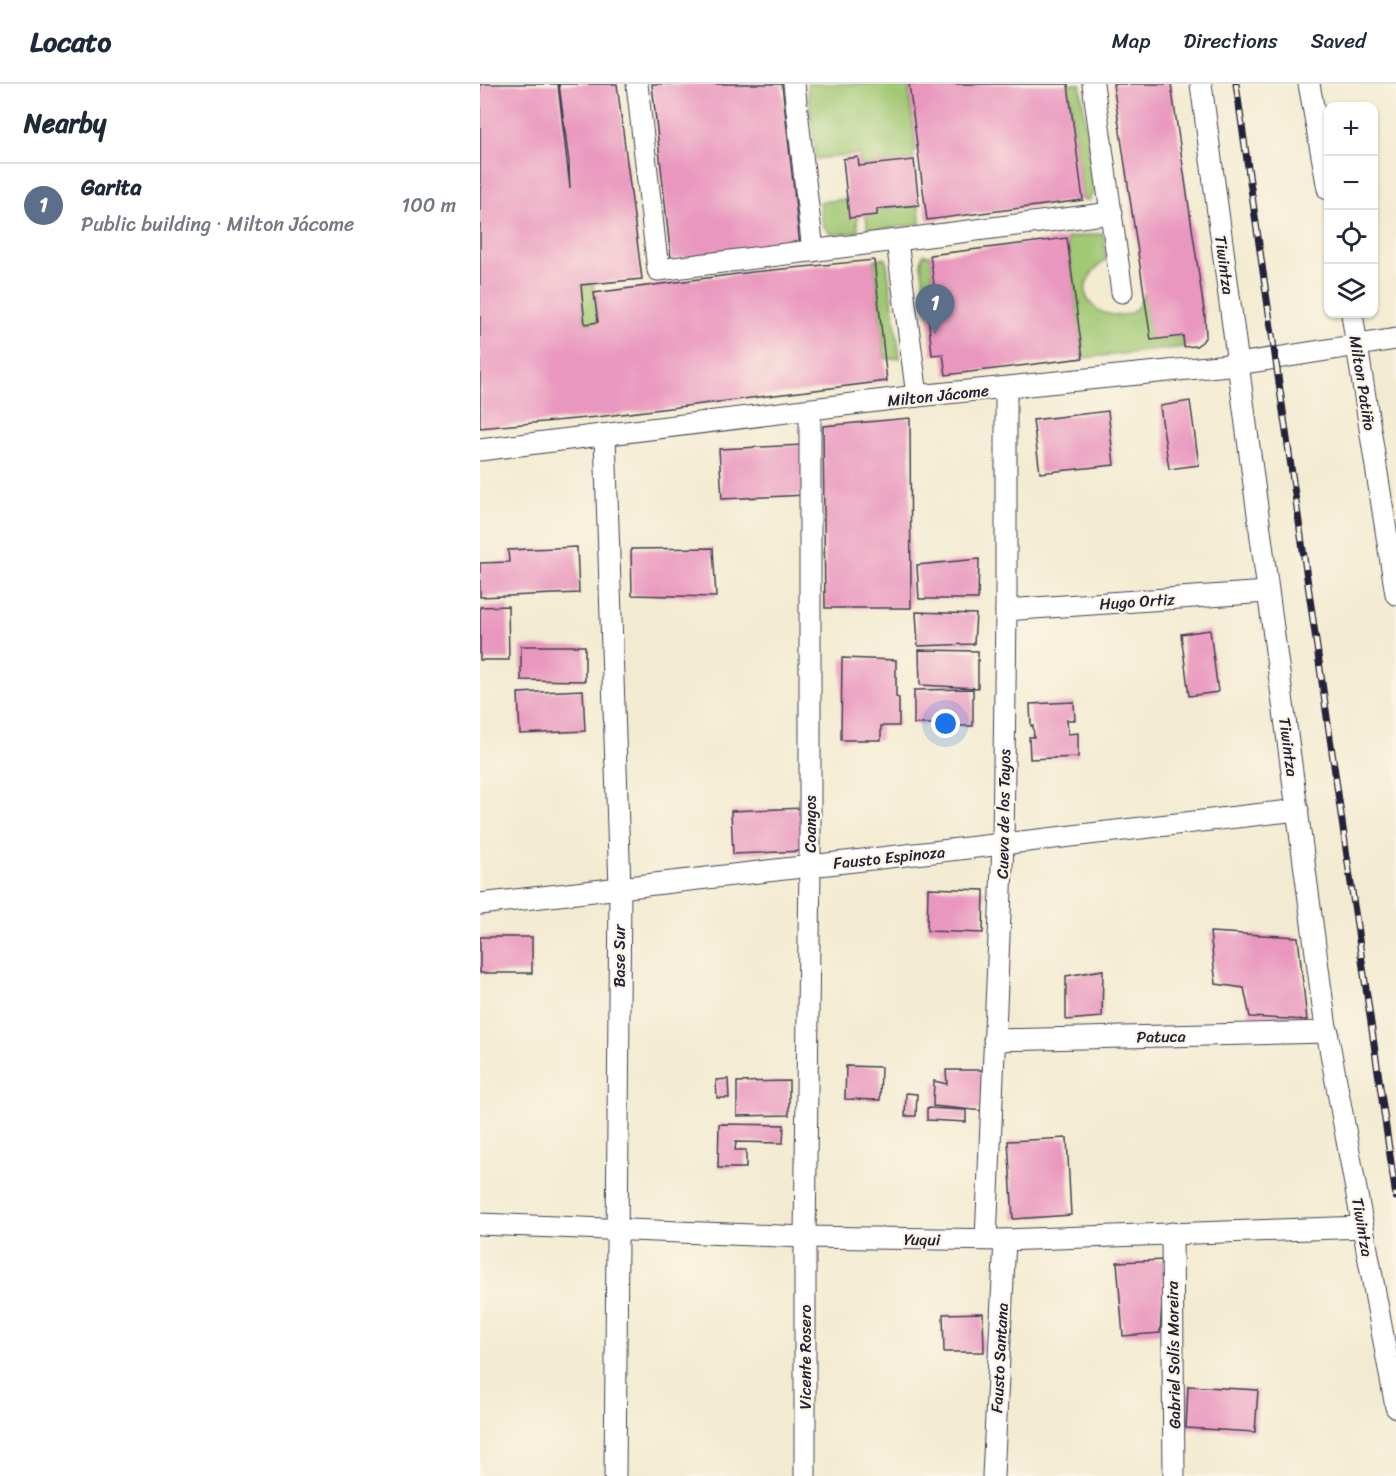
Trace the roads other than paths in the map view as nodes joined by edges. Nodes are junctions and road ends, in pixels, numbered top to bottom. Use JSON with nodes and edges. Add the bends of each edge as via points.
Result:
{"nodes":[{"id":1,"x":637,"y":84,"type":"edge"},
{"id":2,"x":794,"y":84,"type":"edge"},
{"id":3,"x":1093,"y":84,"type":"edge"},
{"id":4,"x":1201,"y":84,"type":"edge"},
{"id":5,"x":1309,"y":84,"type":"edge"},
{"id":6,"x":1324,"y":163,"type":"edge"},
{"id":7,"x":1112,"y":213,"type":"junction"},
{"id":8,"x":897,"y":241,"type":"junction"},
{"id":9,"x":813,"y":251,"type":"junction"},
{"id":10,"x":1122,"y":292,"type":"dead end"},
{"id":11,"x":1353,"y":318,"type":"edge"},
{"id":12,"x":1396,"y":339,"type":"edge"},
{"id":13,"x":1358,"y":346,"type":"junction"},
{"id":14,"x":1238,"y":364,"type":"junction"},
{"id":15,"x":1006,"y":389,"type":"junction"},
{"id":16,"x":916,"y":396,"type":"junction"},
{"id":17,"x":810,"y":410,"type":"junction"},
{"id":18,"x":605,"y":436,"type":"junction"},
{"id":19,"x":480,"y":450,"type":"edge"},
{"id":20,"x":1267,"y":592,"type":"junction"},
{"id":21,"x":1396,"y":594,"type":"edge"},
{"id":22,"x":1006,"y":610,"type":"junction"},
{"id":23,"x":1298,"y":810,"type":"junction"},
{"id":24,"x":1003,"y":844,"type":"junction"},
{"id":25,"x":810,"y":866,"type":"junction"},
{"id":26,"x":620,"y":888,"type":"junction"},
{"id":27,"x":480,"y":904,"type":"edge"},
{"id":28,"x":1328,"y":1032,"type":"junction"},
{"id":29,"x":994,"y":1040,"type":"junction"},
{"id":30,"x":480,"y":1224,"type":"edge"},
{"id":31,"x":1363,"y":1227,"type":"junction"},
{"id":32,"x":617,"y":1230,"type":"junction"},
{"id":33,"x":1172,"y":1233,"type":"junction"},
{"id":34,"x":805,"y":1237,"type":"junction"},
{"id":35,"x":996,"y":1240,"type":"junction"},
{"id":36,"x":1396,"y":1407,"type":"edge"},
{"id":37,"x":615,"y":1476,"type":"edge"},
{"id":38,"x":805,"y":1476,"type":"edge"},
{"id":39,"x":993,"y":1476,"type":"edge"},
{"id":40,"x":1174,"y":1476,"type":"edge"}],
"edges":[{"from":1,"to":9,"type":"street","via":[[658,270]]},
{"from":2,"to":9,"type":"street"},
{"from":3,"to":7,"type":"street"},
{"from":4,"to":14,"type":"street","name":"Tiwintza"},
{"from":5,"to":6,"type":"street"},
{"from":7,"to":8,"type":"street"},
{"from":7,"to":10,"type":"street"},
{"from":8,"to":9,"type":"street"},
{"from":8,"to":16,"type":"street"},
{"from":11,"to":13,"type":"street","name":"Milton Patiño"},
{"from":12,"to":13,"type":"street","name":"Milton Jácome"},
{"from":13,"to":14,"type":"street","name":"Milton Jácome"},
{"from":13,"to":21,"type":"street","name":"Milton Patiño"},
{"from":14,"to":15,"type":"street","name":"Milton Jácome"},
{"from":14,"to":20,"type":"street","name":"Tiwintza"},
{"from":15,"to":16,"type":"street","name":"Milton Jácome"},
{"from":15,"to":22,"type":"street","name":"Cueva de los Tayos"},
{"from":16,"to":17,"type":"street","name":"Milton Jácome"},
{"from":17,"to":18,"type":"street","name":"Milton Jácome"},
{"from":17,"to":25,"type":"street","name":"Coangos"},
{"from":18,"to":19,"type":"street","name":"Milton Jácome"},
{"from":18,"to":26,"type":"street","name":"Base Sur"},
{"from":20,"to":22,"type":"street","name":"Hugo Ortiz"},
{"from":20,"to":23,"type":"street","name":"Tiwintza"},
{"from":22,"to":24,"type":"street","name":"Cueva de los Tayos"},
{"from":23,"to":24,"type":"street","name":"Fausto Espinoza"},
{"from":23,"to":28,"type":"street","name":"Tiwintza"},
{"from":24,"to":25,"type":"street","name":"Fausto Espinoza"},
{"from":24,"to":29,"type":"street","name":"Cueva de los Tayos"},
{"from":25,"to":26,"type":"street","name":"Fausto Espinoza"},
{"from":25,"to":34,"type":"street","name":"Coangos"},
{"from":26,"to":27,"type":"street","name":"Fausto Espinoza"},
{"from":26,"to":32,"type":"street","name":"Base Sur"},
{"from":28,"to":29,"type":"street","name":"Patuca"},
{"from":28,"to":31,"type":"street","name":"Tiwintza"},
{"from":29,"to":35,"type":"street","name":"Cueva de los Tayos"},
{"from":30,"to":32,"type":"street","name":"Yuqui"},
{"from":31,"to":33,"type":"street","name":"Yuqui"},
{"from":31,"to":36,"type":"street","name":"Tiwintza"},
{"from":32,"to":34,"type":"street","name":"Yuqui"},
{"from":32,"to":37,"type":"street","name":"Base Sur"},
{"from":33,"to":35,"type":"street","name":"Yuqui"},
{"from":33,"to":40,"type":"street","name":"Gabriel Solís Moreira"},
{"from":34,"to":35,"type":"street","name":"Yuqui"},
{"from":34,"to":38,"type":"street","name":"Vicente Rosero"},
{"from":35,"to":39,"type":"street","name":"Fausto Santana"}]}
